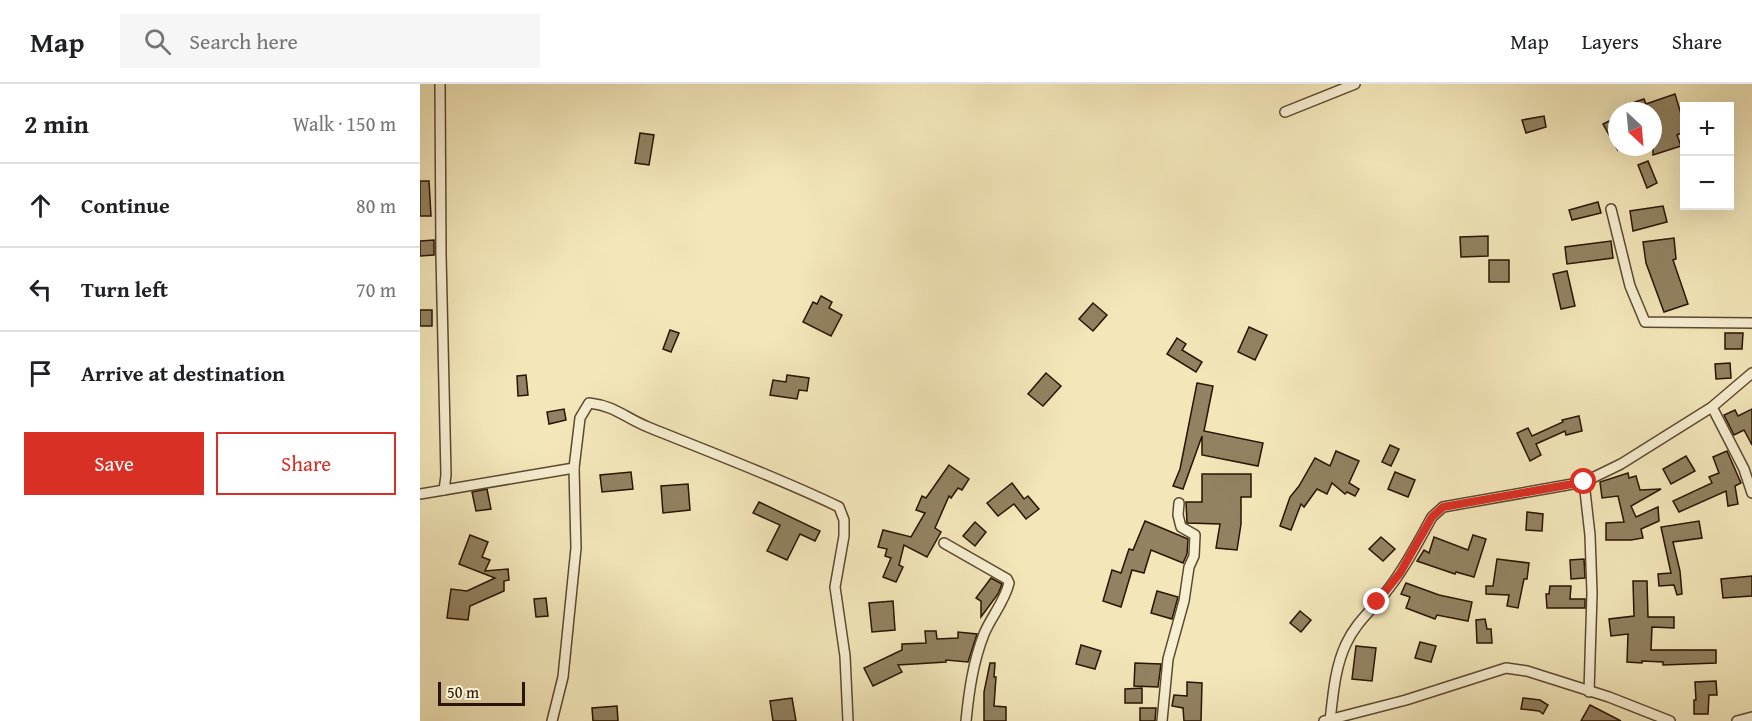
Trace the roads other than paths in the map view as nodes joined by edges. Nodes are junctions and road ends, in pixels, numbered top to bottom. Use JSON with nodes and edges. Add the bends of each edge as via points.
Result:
{"nodes":[{"id":1,"x":440,"y":84,"type":"edge"},
{"id":2,"x":1355,"y":84,"type":"edge"},
{"id":3,"x":1285,"y":112,"type":"dead end"},
{"id":4,"x":1611,"y":209,"type":"dead end"},
{"id":5,"x":1752,"y":323,"type":"edge"},
{"id":6,"x":1752,"y":373,"type":"edge"},
{"id":7,"x":1712,"y":407,"type":"junction"},
{"id":8,"x":574,"y":468,"type":"junction"},
{"id":9,"x":1584,"y":482,"type":"junction"},
{"id":10,"x":444,"y":490,"type":"junction"},
{"id":11,"x":1752,"y":493,"type":"edge"},
{"id":12,"x":420,"y":494,"type":"edge"},
{"id":13,"x":1179,"y":503,"type":"dead end"},
{"id":14,"x":944,"y":543,"type":"dead end"},
{"id":15,"x":1589,"y":692,"type":"junction"},
{"id":16,"x":1752,"y":717,"type":"edge"},
{"id":17,"x":552,"y":721,"type":"edge"},
{"id":18,"x":848,"y":721,"type":"edge"},
{"id":19,"x":966,"y":721,"type":"edge"},
{"id":20,"x":1162,"y":721,"type":"edge"},
{"id":21,"x":1328,"y":721,"type":"edge"},
{"id":22,"x":1670,"y":721,"type":"edge"},
{"id":23,"x":1737,"y":721,"type":"edge"}],
"edges":[{"from":1,"to":10,"type":"street"},
{"from":2,"to":3,"type":"street"},
{"from":4,"to":5,"type":"street","via":[[1630,286],[1645,322]]},
{"from":6,"to":7,"type":"street"},
{"from":7,"to":9,"type":"street","via":[[1621,464]]},
{"from":7,"to":11,"type":"street"},
{"from":8,"to":10,"type":"street"},
{"from":8,"to":17,"type":"street","via":[[576,548],[563,677]]},
{"from":8,"to":18,"type":"street","via":[[580,418],[589,403],[606,405],[644,426],[788,482],[839,507],[844,536],[834,587],[845,656]]},
{"from":9,"to":15,"type":"street","via":[[1592,593]]},
{"from":9,"to":21,"type":"street","via":[[1438,510],[1400,573],[1355,626],[1345,645]]},
{"from":10,"to":12,"type":"street"},
{"from":13,"to":20,"type":"street","via":[[1181,527],[1195,535],[1196,543],[1168,659]]},
{"from":14,"to":19,"type":"street","via":[[1009,583],[977,656]]},
{"from":15,"to":21,"type":"street","via":[[1506,668]]},
{"from":15,"to":22,"type":"street"},
{"from":16,"to":23,"type":"street"}]}
